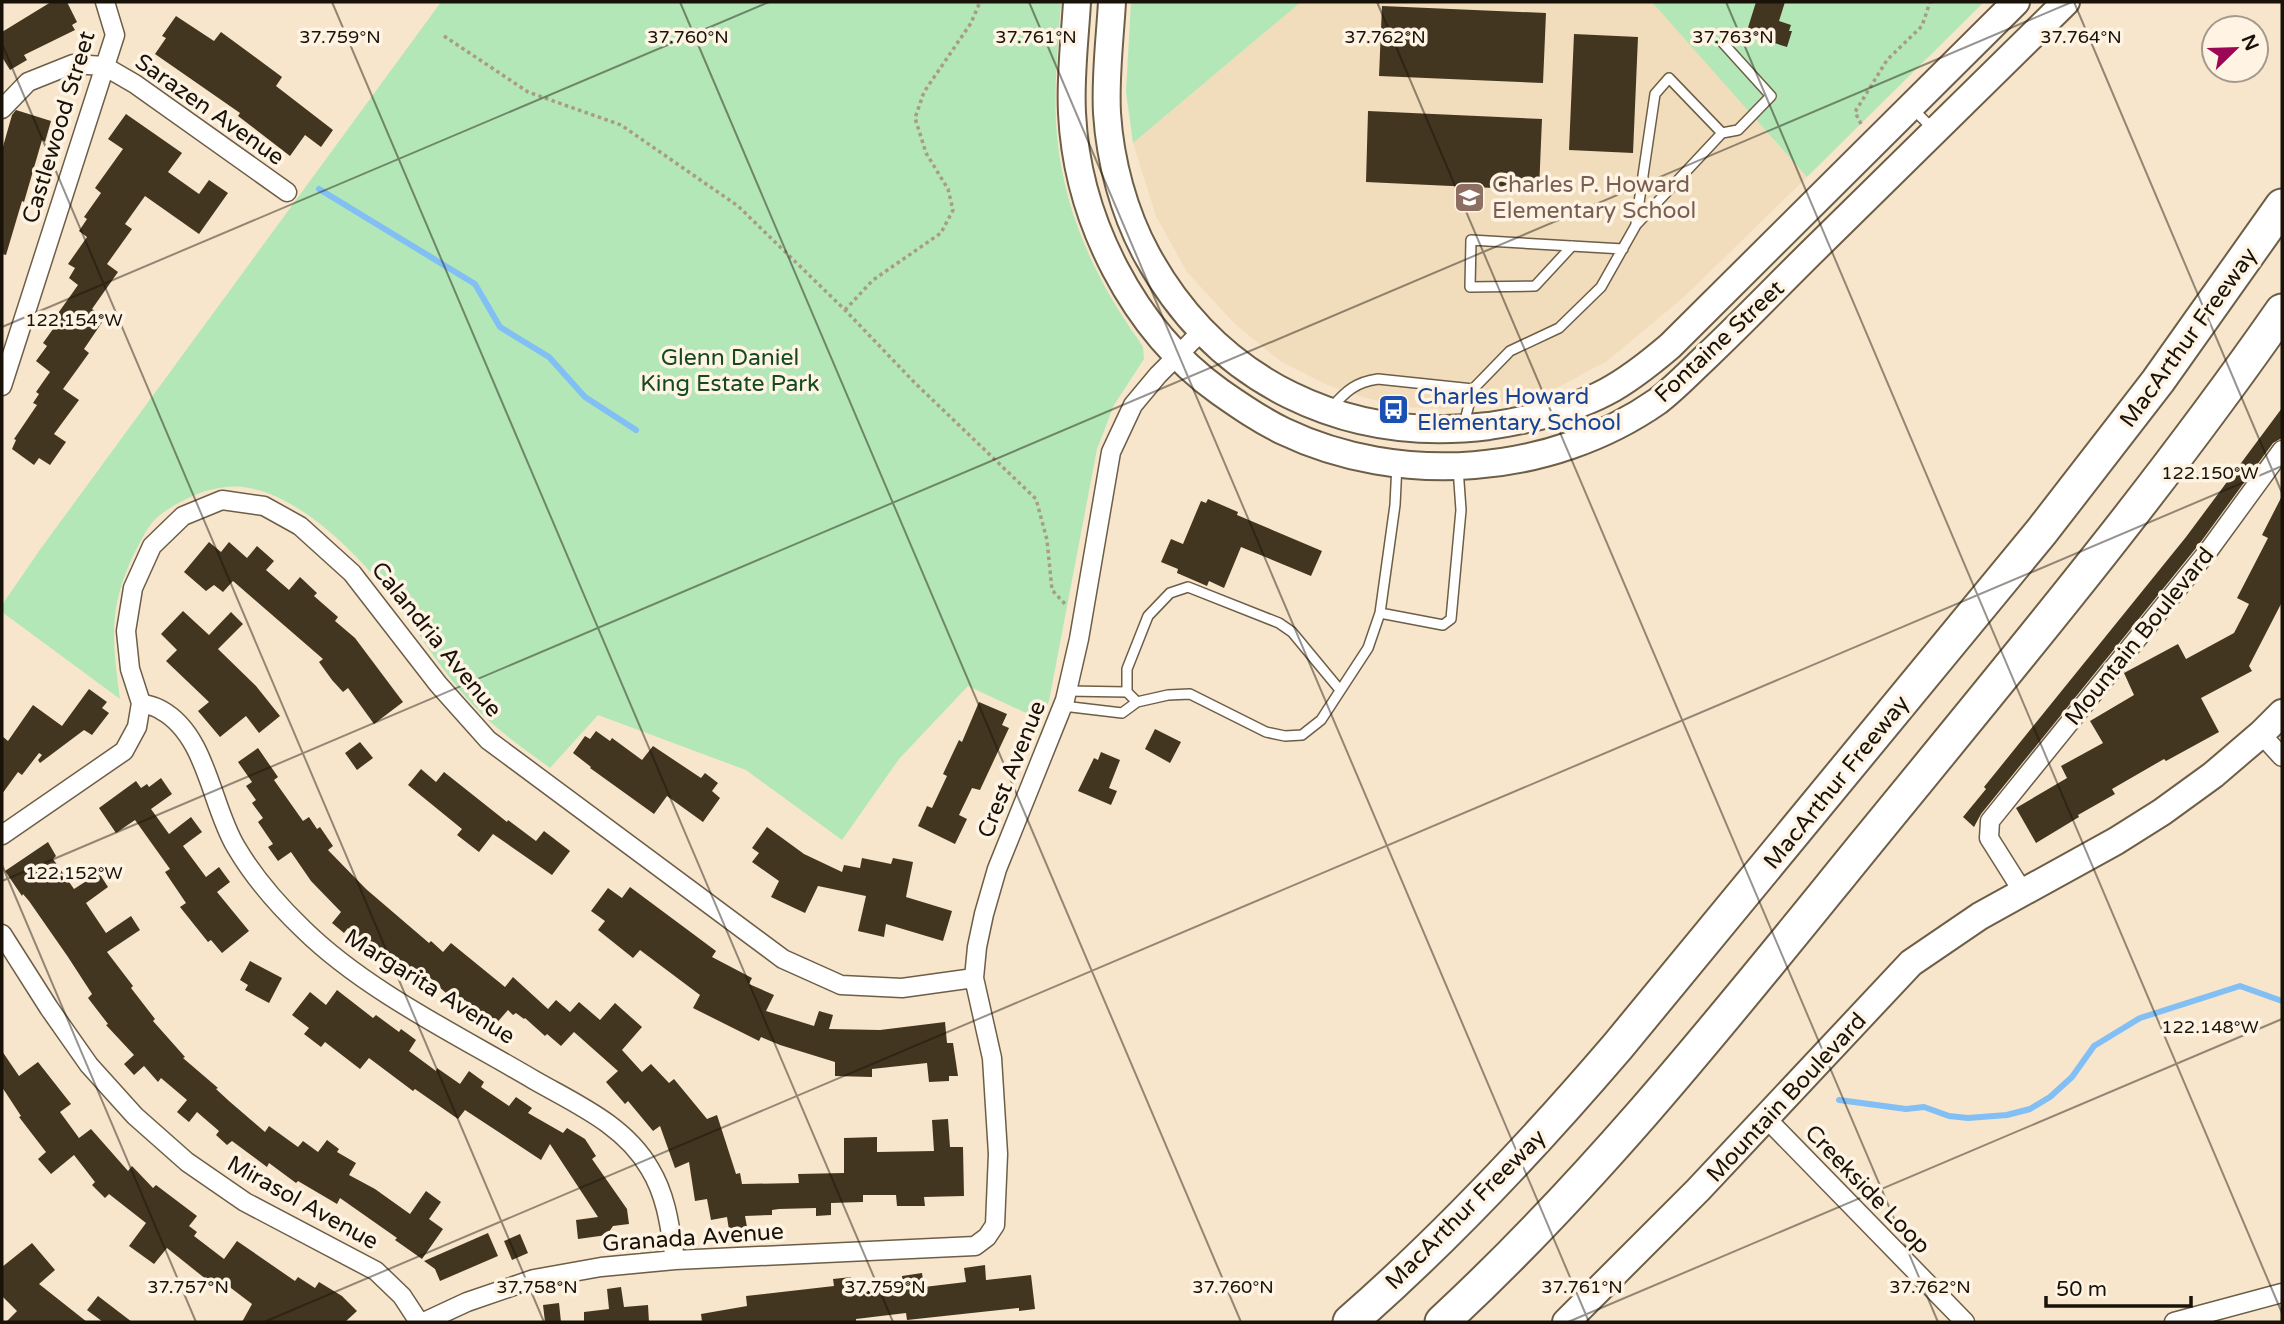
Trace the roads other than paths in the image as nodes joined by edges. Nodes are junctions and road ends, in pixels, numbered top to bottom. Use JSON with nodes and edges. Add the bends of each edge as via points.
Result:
{"nodes":[{"id":1,"x":105,"y":2,"type":"edge"},
{"id":2,"x":1077,"y":2,"type":"edge"},
{"id":3,"x":1112,"y":2,"type":"edge"},
{"id":4,"x":2016,"y":2,"type":"edge"},
{"id":5,"x":2066,"y":2,"type":"edge"},
{"id":6,"x":1723,"y":43,"type":"dead end"},
{"id":7,"x":104,"y":66,"type":"junction"},
{"id":8,"x":1910,"y":106,"type":"junction"},
{"id":9,"x":2,"y":109,"type":"edge"},
{"id":10,"x":1935,"y":132,"type":"junction"},
{"id":11,"x":1723,"y":133,"type":"junction"},
{"id":12,"x":287,"y":192,"type":"dead end"},
{"id":13,"x":2282,"y":206,"type":"edge"},
{"id":14,"x":1636,"y":225,"type":"junction"},
{"id":15,"x":1572,"y":246,"type":"junction"},
{"id":16,"x":1623,"y":249,"type":"junction"},
{"id":17,"x":2282,"y":311,"type":"edge"},
{"id":18,"x":1202,"y":331,"type":"junction"},
{"id":19,"x":1178,"y":356,"type":"junction"},
{"id":20,"x":2,"y":386,"type":"edge"},
{"id":21,"x":1473,"y":389,"type":"junction"},
{"id":22,"x":1329,"y":411,"type":"junction"},
{"id":23,"x":1462,"y":429,"type":"junction"},
{"id":24,"x":2282,"y":450,"type":"edge"},
{"id":25,"x":1397,"y":463,"type":"junction"},
{"id":26,"x":1457,"y":467,"type":"junction"},
{"id":27,"x":1381,"y":613,"type":"junction"},
{"id":28,"x":1340,"y":690,"type":"junction"},
{"id":29,"x":1127,"y":692,"type":"junction"},
{"id":30,"x":1065,"y":699,"type":"junction"},
{"id":31,"x":1137,"y":702,"type":"junction"},
{"id":32,"x":141,"y":703,"type":"junction"},
{"id":33,"x":2282,"y":713,"type":"edge"},
{"id":34,"x":2261,"y":734,"type":"junction"},
{"id":35,"x":2282,"y":757,"type":"edge"},
{"id":36,"x":2,"y":835,"type":"edge"},
{"id":37,"x":2023,"y":892,"type":"junction"},
{"id":38,"x":2,"y":934,"type":"edge"},
{"id":39,"x":974,"y":978,"type":"junction"},
{"id":40,"x":1766,"y":1118,"type":"junction"},
{"id":41,"x":975,"y":1246,"type":"joint"},
{"id":42,"x":675,"y":1260,"type":"junction"},
{"id":43,"x":2282,"y":1293,"type":"edge"},
{"id":44,"x":421,"y":1322,"type":"edge"},
{"id":45,"x":1350,"y":1322,"type":"edge"},
{"id":46,"x":1442,"y":1322,"type":"edge"},
{"id":47,"x":1566,"y":1322,"type":"edge"},
{"id":48,"x":1965,"y":1322,"type":"edge"},
{"id":49,"x":2174,"y":1322,"type":"edge"}],
"edges":[{"from":1,"to":7,"type":"street","name":"Castlewood Street","via":[[115,35]]},
{"from":2,"to":19,"type":"street","name":"Fontaine Street","via":[[1072,113],[1085,193],[1116,272]]},
{"from":3,"to":18,"type":"street","name":"Fontaine Street","via":[[1107,112],[1119,183],[1146,254]]},
{"from":4,"to":8,"type":"street","name":"Fontaine Street"},
{"from":5,"to":10,"type":"street","name":"Fontaine Street"},
{"from":6,"to":11,"type":"lane","via":[[1771,96],[1738,130]]},
{"from":7,"to":9,"type":"street","via":[[73,64],[27,82]]},
{"from":7,"to":12,"type":"street","name":"Sarazen Avenue"},
{"from":7,"to":20,"type":"street","name":"Castlewood Street"},
{"from":8,"to":10,"type":"lane"},
{"from":8,"to":23,"type":"street","name":"Fontaine Street","via":[[1670,346],[1640,370],[1605,393],[1537,418]]},
{"from":10,"to":26,"type":"street","name":"Fontaine Street","via":[[1658,400],[1621,422],[1545,453]]},
{"from":11,"to":14,"type":"lane"},
{"from":11,"to":14,"type":"lane","via":[[1669,78],[1655,94]]},
{"from":13,"to":45,"type":"highway","name":"MacArthur Freeway","via":[[2158,381],[2042,531],[1643,1017],[1499,1179]]},
{"from":14,"to":16,"type":"lane"},
{"from":15,"to":15,"type":"lane","via":[[1472,240],[1470,287],[1535,286]]},
{"from":15,"to":16,"type":"lane"},
{"from":16,"to":21,"type":"lane","via":[[1601,287],[1559,328],[1510,351]]},
{"from":17,"to":46,"type":"highway","via":[[2088,571],[1665,1088],[1542,1224]]},
{"from":18,"to":19,"type":"street","name":"Crest Avenue"},
{"from":18,"to":22,"type":"street","name":"Fontaine Street","via":[[1265,381]]},
{"from":19,"to":25,"type":"street","name":"Fontaine Street","via":[[1206,382],[1284,432],[1331,450]]},
{"from":19,"to":30,"type":"street","name":"Crest Avenue","via":[[1133,405],[1111,452]]},
{"from":21,"to":22,"type":"lane","via":[[1363,381],[1349,388]]},
{"from":21,"to":23,"type":"lane"},
{"from":22,"to":23,"type":"street","name":"Fontaine Street","via":[[1379,425]]},
{"from":24,"to":37,"type":"street","name":"Mountain Boulevard","via":[[2209,550],[1990,821],[1989,838]]},
{"from":25,"to":26,"type":"street","name":"Fontaine Street"},
{"from":25,"to":27,"type":"lane"},
{"from":26,"to":27,"type":"lane","via":[[1461,510],[1451,619],[1443,625]]},
{"from":27,"to":28,"type":"lane","via":[[1368,648]]},
{"from":28,"to":29,"type":"lane","via":[[1292,632],[1279,623],[1188,587],[1170,593],[1148,616],[1127,669]]},
{"from":28,"to":31,"type":"lane","via":[[1321,720],[1302,735],[1266,732],[1191,694]]},
{"from":29,"to":30,"type":"lane"},
{"from":29,"to":31,"type":"lane"},
{"from":30,"to":31,"type":"lane","via":[[1122,713]]},
{"from":30,"to":39,"type":"street","name":"Crest Avenue","via":[[997,869]]},
{"from":32,"to":36,"type":"street","via":[[137,727],[124,751]]},
{"from":32,"to":39,"type":"street","name":"Calandria Avenue","via":[[125,631],[133,588],[152,546],[183,516],[222,500],[264,506],[300,526],[352,573],[488,740],[783,958],[841,985],[902,988]]},
{"from":32,"to":42,"type":"street","name":"Margarita Avenue","via":[[162,710],[184,730],[203,762],[236,847],[303,929],[345,966],[387,993],[619,1130],[650,1167],[668,1208]]},
{"from":33,"to":34,"type":"street","name":"Mountain Boulevard"},
{"from":34,"to":35,"type":"street"},
{"from":34,"to":37,"type":"street","name":"Mountain Boulevard","via":[[2162,812]]},
{"from":37,"to":40,"type":"street","name":"Mountain Boulevard","via":[[1911,963]]},
{"from":38,"to":44,"type":"street","name":"Mirasol Avenue","via":[[89,1065],[135,1116],[187,1162],[245,1202],[376,1271]]},
{"from":39,"to":41,"type":"street","name":"Crest Avenue","via":[[992,1058],[998,1154],[995,1225]]},
{"from":40,"to":47,"type":"street","name":"Mountain Boulevard"},
{"from":40,"to":48,"type":"street","name":"Creekside Loop"},
{"from":41,"to":42,"type":"street","name":"Granada Avenue"},
{"from":42,"to":44,"type":"street","name":"Granada Avenue","via":[[534,1279]]},
{"from":43,"to":49,"type":"street"}]}
